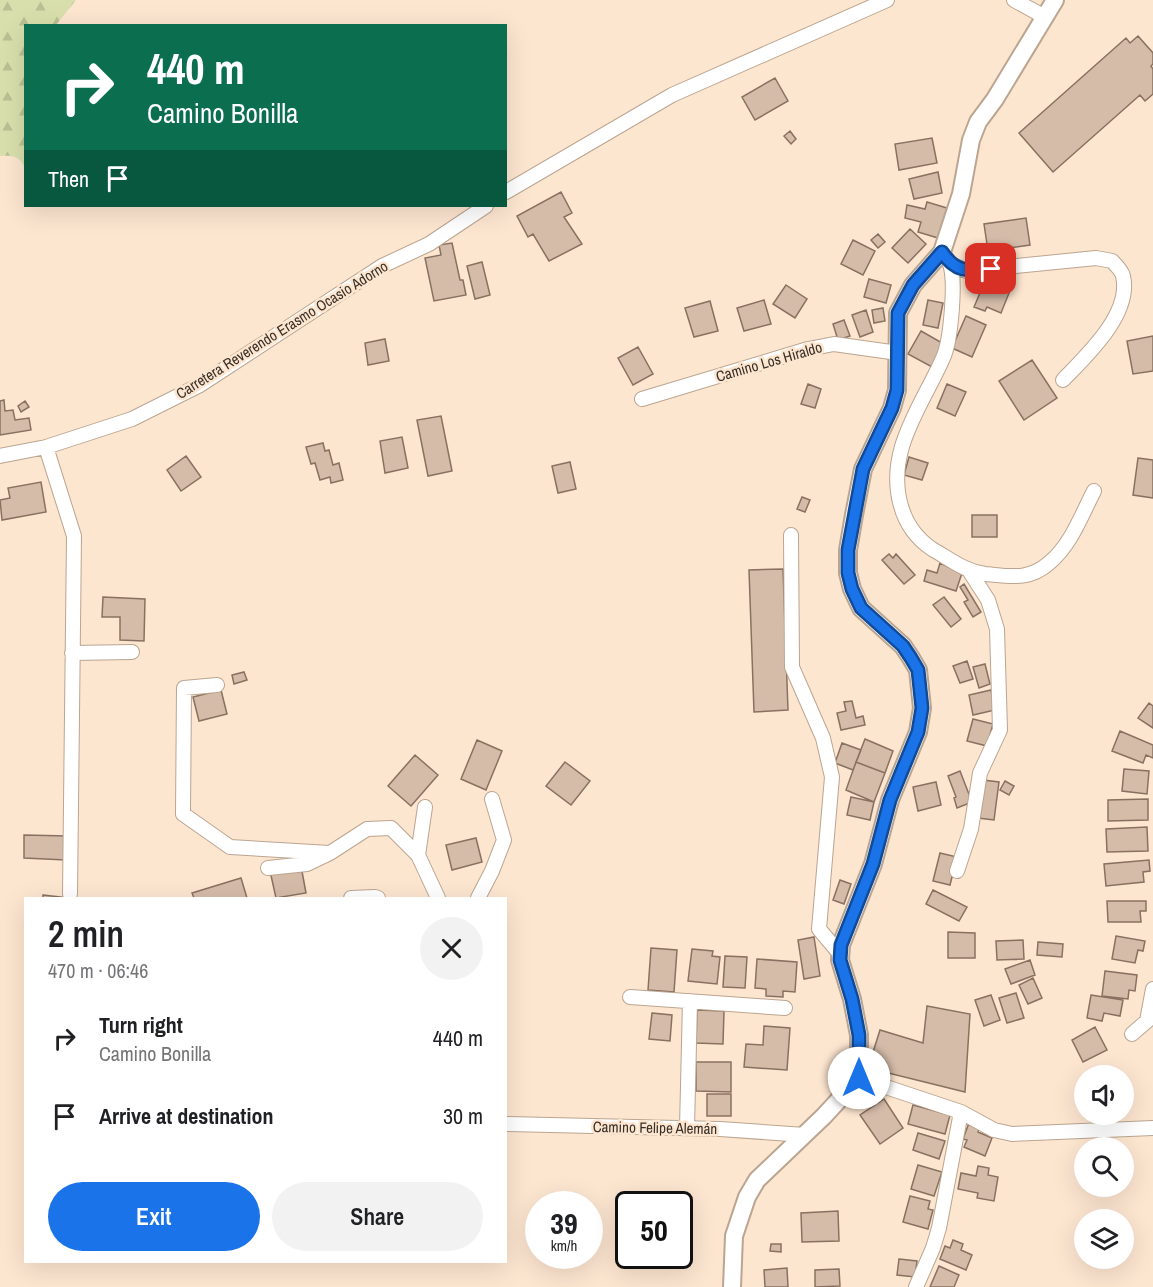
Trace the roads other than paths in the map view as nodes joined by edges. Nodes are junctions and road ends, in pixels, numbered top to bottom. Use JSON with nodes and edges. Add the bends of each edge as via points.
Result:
{"nodes":[{"id":1,"x":887,"y":0,"type":"edge"},
{"id":2,"x":1014,"y":0,"type":"edge"},
{"id":3,"x":1055,"y":0,"type":"edge"},
{"id":4,"x":1045,"y":17,"type":"junction"},
{"id":5,"x":507,"y":191,"type":"edge"},
{"id":6,"x":484,"y":207,"type":"edge"},
{"id":7,"x":946,"y":258,"type":"junction"},
{"id":8,"x":898,"y":353,"type":"junction"},
{"id":9,"x":1063,"y":380,"type":"dead end"},
{"id":10,"x":642,"y":399,"type":"dead end"},
{"id":11,"x":46,"y":447,"type":"junction"},
{"id":12,"x":0,"y":456,"type":"edge"},
{"id":13,"x":1094,"y":490,"type":"dead end"},
{"id":14,"x":790,"y":536,"type":"dead end"},
{"id":15,"x":970,"y":572,"type":"junction"},
{"id":16,"x":132,"y":652,"type":"dead end"},
{"id":17,"x":72,"y":653,"type":"junction"},
{"id":18,"x":216,"y":685,"type":"dead end"},
{"id":19,"x":492,"y":799,"type":"dead end"},
{"id":20,"x":425,"y":807,"type":"dead end"},
{"id":21,"x":330,"y":853,"type":"junction"},
{"id":22,"x":418,"y":855,"type":"junction"},
{"id":23,"x":268,"y":868,"type":"dead end"},
{"id":24,"x":957,"y":871,"type":"dead end"},
{"id":25,"x":70,"y":894,"type":"dead end"},
{"id":26,"x":438,"y":897,"type":"edge"},
{"id":27,"x":479,"y":897,"type":"edge"},
{"id":28,"x":840,"y":954,"type":"junction"},
{"id":29,"x":1153,"y":989,"type":"edge"},
{"id":30,"x":630,"y":997,"type":"dead end"},
{"id":31,"x":690,"y":1001,"type":"junction"},
{"id":32,"x":785,"y":1008,"type":"dead end"},
{"id":33,"x":1132,"y":1034,"type":"dead end"},
{"id":34,"x":859,"y":1078,"type":"junction"},
{"id":35,"x":961,"y":1112,"type":"junction"},
{"id":36,"x":507,"y":1124,"type":"edge"},
{"id":37,"x":687,"y":1128,"type":"junction"},
{"id":38,"x":1153,"y":1128,"type":"edge"},
{"id":39,"x":805,"y":1135,"type":"junction"},
{"id":40,"x":732,"y":1287,"type":"edge"},
{"id":41,"x":916,"y":1287,"type":"edge"}],
"edges":[{"from":1,"to":5,"type":"street","via":[[672,95]]},
{"from":2,"to":4,"type":"street"},
{"from":3,"to":4,"type":"main road"},
{"from":4,"to":7,"type":"main road","via":[[978,122]]},
{"from":6,"to":11,"type":"street","name":"Carretera Reverendo Erasmo Ocasio Adorno","via":[[429,244],[382,266],[200,385],[132,419]]},
{"from":7,"to":8,"type":"main road","via":[[913,285],[904,299],[898,313]]},
{"from":7,"to":9,"type":"street","via":[[967,271],[1096,258],[1113,261],[1123,275],[1123,300],[1115,319]]},
{"from":7,"to":15,"type":"street","via":[[952,283],[951,326],[944,356],[898,454],[896,490],[905,520],[921,542]]},
{"from":8,"to":10,"type":"street","name":"Camino Los Hiraldo","via":[[834,344]]},
{"from":8,"to":28,"type":"main road","via":[[897,390],[892,408],[863,469],[848,550],[848,573],[861,608],[903,646],[918,670],[922,708],[918,732],[890,800],[873,864]]},
{"from":11,"to":12,"type":"street","name":"Carretera Reverendo Erasmo Ocasio Adorno"},
{"from":11,"to":17,"type":"street","via":[[74,536]]},
{"from":13,"to":15,"type":"street","via":[[1062,552],[1046,566],[1022,578]]},
{"from":14,"to":28,"type":"street","via":[[792,667],[823,738],[832,777],[819,929]]},
{"from":15,"to":24,"type":"street","via":[[988,600],[997,628],[1000,730],[980,773],[971,828]]},
{"from":16,"to":17,"type":"street"},
{"from":17,"to":25,"type":"street"},
{"from":18,"to":21,"type":"street","via":[[184,688],[183,814],[230,847]]},
{"from":19,"to":27,"type":"street","via":[[504,840]]},
{"from":20,"to":22,"type":"street"},
{"from":21,"to":22,"type":"street","via":[[367,829],[391,828]]},
{"from":21,"to":23,"type":"street","via":[[307,864]]},
{"from":22,"to":26,"type":"street"},
{"from":28,"to":34,"type":"main road","via":[[859,1035]]},
{"from":29,"to":33,"type":"street","via":[[1147,1021]]},
{"from":30,"to":31,"type":"street"},
{"from":31,"to":32,"type":"street"},
{"from":31,"to":37,"type":"street"},
{"from":34,"to":35,"type":"street"},
{"from":34,"to":39,"type":"main road"},
{"from":35,"to":38,"type":"street","via":[[994,1130],[1012,1134]]},
{"from":35,"to":41,"type":"street","via":[[939,1228]]},
{"from":36,"to":37,"type":"street","name":"Camino Felipe Alemán"},
{"from":37,"to":39,"type":"street","name":"Camino Felipe Alemán"},
{"from":39,"to":40,"type":"main road","via":[[758,1180],[747,1197],[734,1236]]}]}
